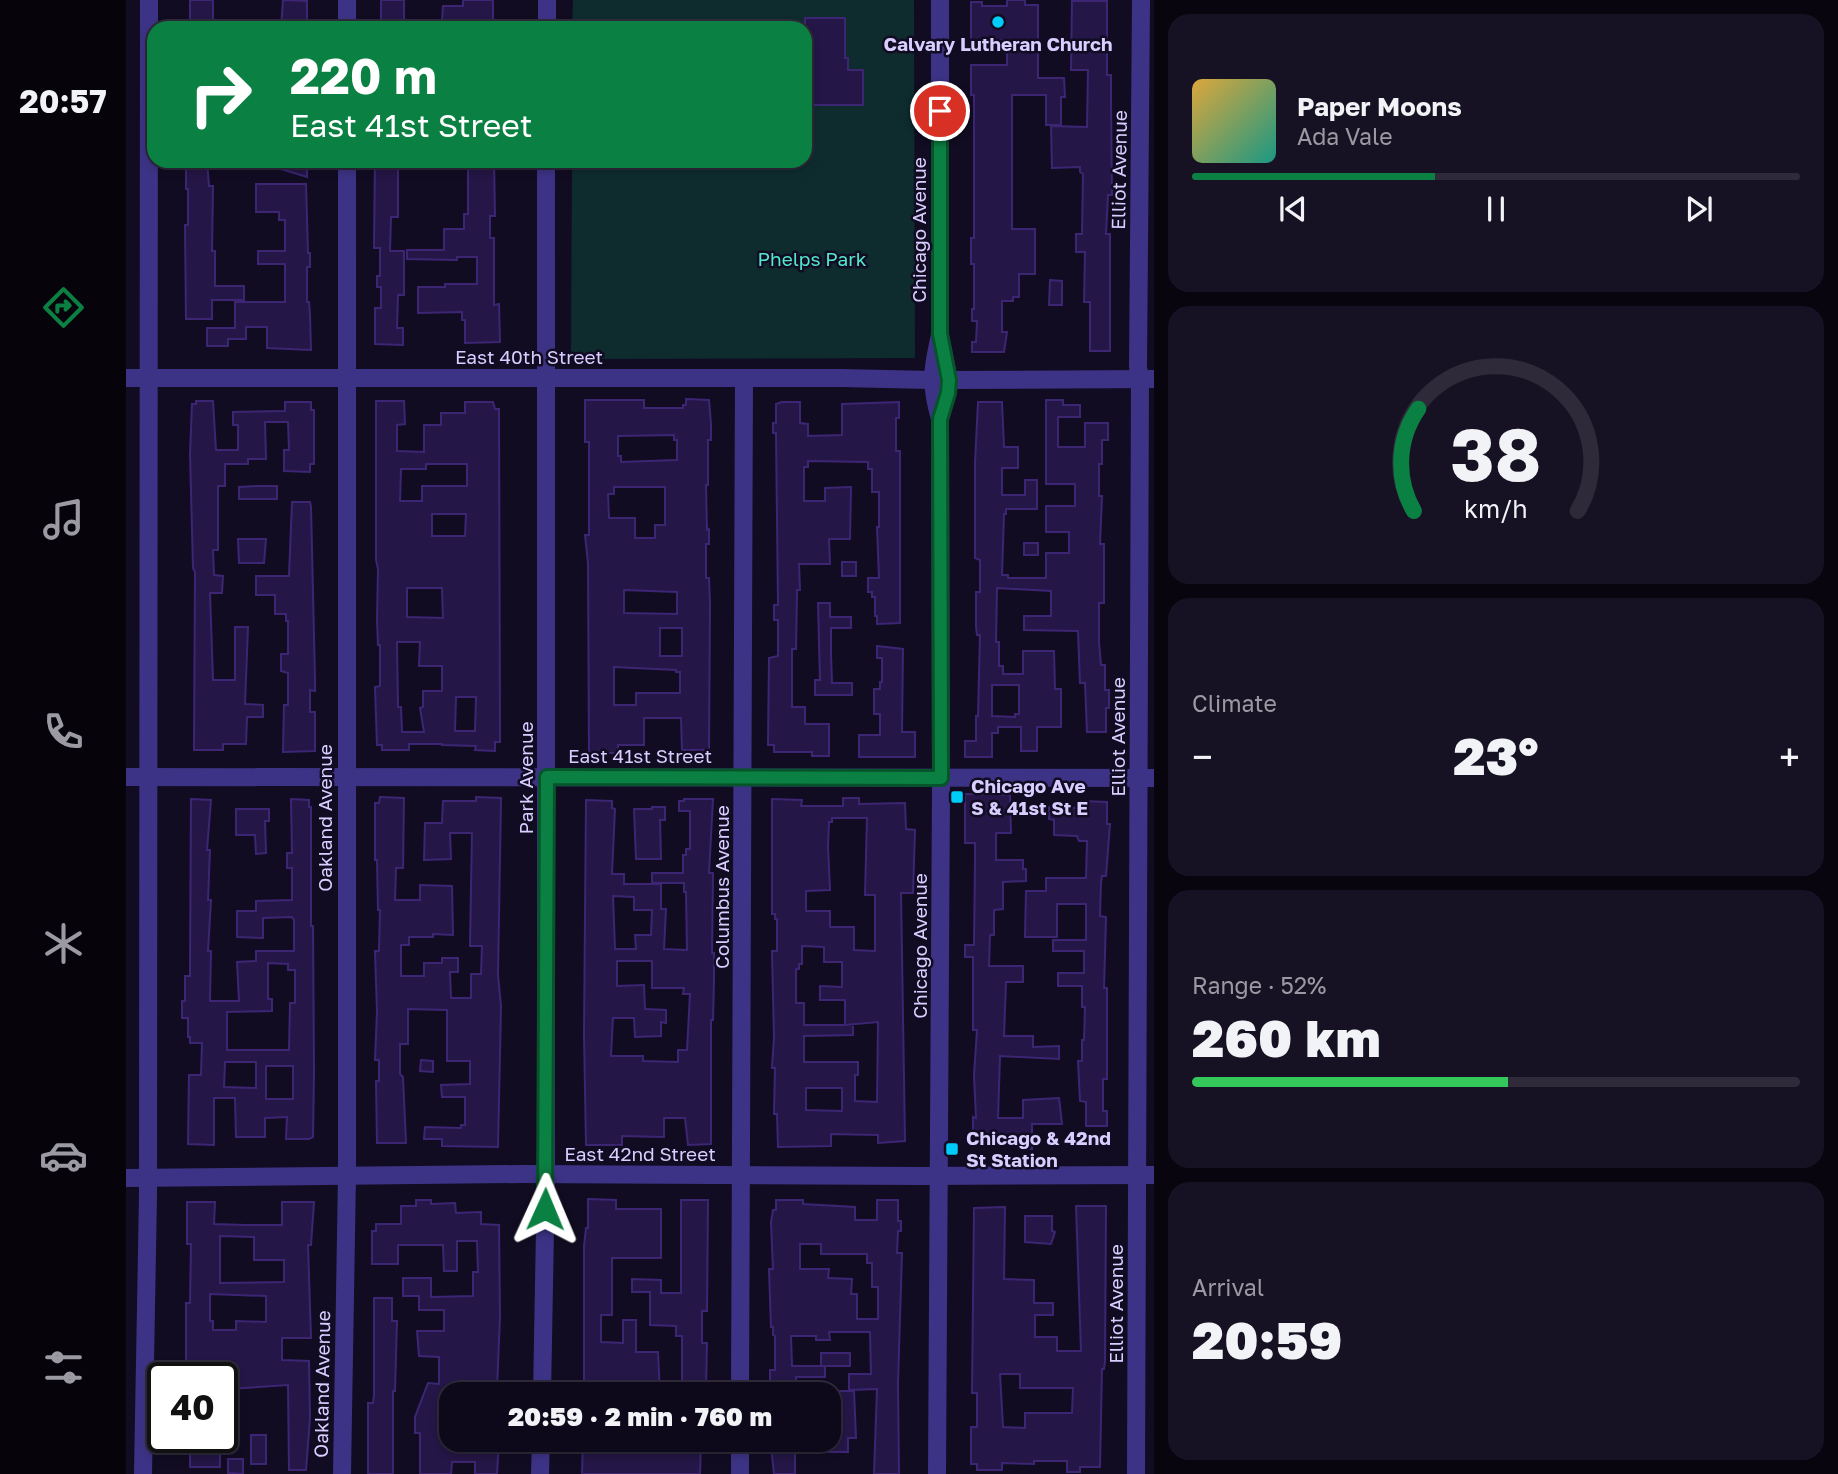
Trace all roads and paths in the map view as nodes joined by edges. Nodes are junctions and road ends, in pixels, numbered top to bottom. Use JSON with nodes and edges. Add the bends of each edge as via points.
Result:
{"nodes":[{"id":1,"x":149,"y":0,"type":"edge"},
{"id":2,"x":347,"y":0,"type":"edge"},
{"id":3,"x":547,"y":0,"type":"edge"},
{"id":4,"x":940,"y":0,"type":"edge"},
{"id":5,"x":1141,"y":0,"type":"edge"},
{"id":6,"x":149,"y":21,"type":"edge"},
{"id":7,"x":347,"y":21,"type":"edge"},
{"id":8,"x":547,"y":21,"type":"edge"},
{"id":9,"x":149,"y":168,"type":"edge"},
{"id":10,"x":347,"y":168,"type":"edge"},
{"id":11,"x":546,"y":168,"type":"edge"},
{"id":12,"x":346,"y":377,"type":"junction"},
{"id":13,"x":126,"y":378,"type":"edge"},
{"id":14,"x":149,"y":378,"type":"junction"},
{"id":15,"x":547,"y":379,"type":"junction"},
{"id":16,"x":744,"y":379,"type":"junction"},
{"id":17,"x":1147,"y":379,"type":"edge"},
{"id":18,"x":941,"y":380,"type":"junction"},
{"id":19,"x":148,"y":776,"type":"junction"},
{"id":20,"x":346,"y":776,"type":"junction"},
{"id":21,"x":126,"y":777,"type":"edge"},
{"id":22,"x":547,"y":777,"type":"junction"},
{"id":23,"x":743,"y":778,"type":"junction"},
{"id":24,"x":941,"y":778,"type":"junction"},
{"id":25,"x":1146,"y":778,"type":"edge"},
{"id":26,"x":546,"y":1174,"type":"junction"},
{"id":27,"x":347,"y":1175,"type":"junction"},
{"id":28,"x":742,"y":1175,"type":"junction"},
{"id":29,"x":1146,"y":1175,"type":"edge"},
{"id":30,"x":940,"y":1176,"type":"junction"},
{"id":31,"x":126,"y":1178,"type":"edge"},
{"id":32,"x":148,"y":1178,"type":"junction"},
{"id":33,"x":542,"y":1382,"type":"edge"},
{"id":34,"x":740,"y":1382,"type":"edge"},
{"id":35,"x":541,"y":1452,"type":"edge"},
{"id":36,"x":740,"y":1452,"type":"edge"},
{"id":37,"x":143,"y":1474,"type":"edge"},
{"id":38,"x":342,"y":1474,"type":"edge"},
{"id":39,"x":540,"y":1474,"type":"edge"},
{"id":40,"x":740,"y":1474,"type":"edge"},
{"id":41,"x":937,"y":1474,"type":"edge"},
{"id":42,"x":1136,"y":1474,"type":"edge"}],
"edges":[{"from":1,"to":6,"type":"street"},
{"from":2,"to":7,"type":"street"},
{"from":3,"to":8,"type":"street"},
{"from":4,"to":18,"type":"street","name":"Chicago Avenue"},
{"from":5,"to":17,"type":"street","name":"Elliot Avenue","via":[[1138,353]]},
{"from":9,"to":14,"type":"street"},
{"from":10,"to":12,"type":"street","name":"Oakland Avenue"},
{"from":11,"to":15,"type":"street","name":"Park Avenue"},
{"from":12,"to":14,"type":"street","name":"East 40th Street"},
{"from":12,"to":15,"type":"street","name":"East 40th Street"},
{"from":12,"to":20,"type":"street","name":"Oakland Avenue"},
{"from":13,"to":14,"type":"street","name":"East 40th Street"},
{"from":14,"to":19,"type":"street"},
{"from":15,"to":16,"type":"street","name":"East 40th Street"},
{"from":15,"to":22,"type":"street","name":"Park Avenue"},
{"from":16,"to":18,"type":"street","name":"East 40th Street"},
{"from":16,"to":23,"type":"street","name":"Columbus Avenue"},
{"from":17,"to":18,"type":"street","name":"East 40th Street"},
{"from":17,"to":25,"type":"street","name":"Elliot Avenue"},
{"from":18,"to":24,"type":"street","name":"Chicago Avenue","via":[[932,393],[940,419]]},
{"from":19,"to":20,"type":"street","name":"East 41st Street"},
{"from":19,"to":21,"type":"street","name":"East 41st Street"},
{"from":19,"to":32,"type":"street"},
{"from":20,"to":22,"type":"street","name":"East 41st Street"},
{"from":20,"to":27,"type":"street","name":"Oakland Avenue"},
{"from":22,"to":23,"type":"street","name":"East 41st Street"},
{"from":22,"to":26,"type":"street","name":"Park Avenue"},
{"from":23,"to":24,"type":"street","name":"East 41st Street"},
{"from":23,"to":28,"type":"street","name":"Columbus Avenue"},
{"from":24,"to":25,"type":"street","name":"East 41st Street"},
{"from":24,"to":30,"type":"street","name":"Chicago Avenue"},
{"from":25,"to":29,"type":"street","name":"Elliot Avenue"},
{"from":26,"to":27,"type":"street","name":"East 42nd Street"},
{"from":26,"to":28,"type":"street","name":"East 42nd Street"},
{"from":26,"to":33,"type":"street","name":"Park Avenue"},
{"from":27,"to":32,"type":"street","name":"East 42nd Street"},
{"from":27,"to":38,"type":"street","name":"Oakland Avenue"},
{"from":28,"to":30,"type":"street","name":"East 42nd Street"},
{"from":28,"to":34,"type":"street","name":"Columbus Avenue"},
{"from":29,"to":30,"type":"street","name":"East 42nd Street"},
{"from":29,"to":42,"type":"street","name":"Elliot Avenue"},
{"from":30,"to":41,"type":"street","name":"Chicago Avenue"},
{"from":31,"to":32,"type":"street","name":"East 42nd Street"},
{"from":32,"to":37,"type":"street"},
{"from":35,"to":39,"type":"street"},
{"from":36,"to":40,"type":"street"}]}
